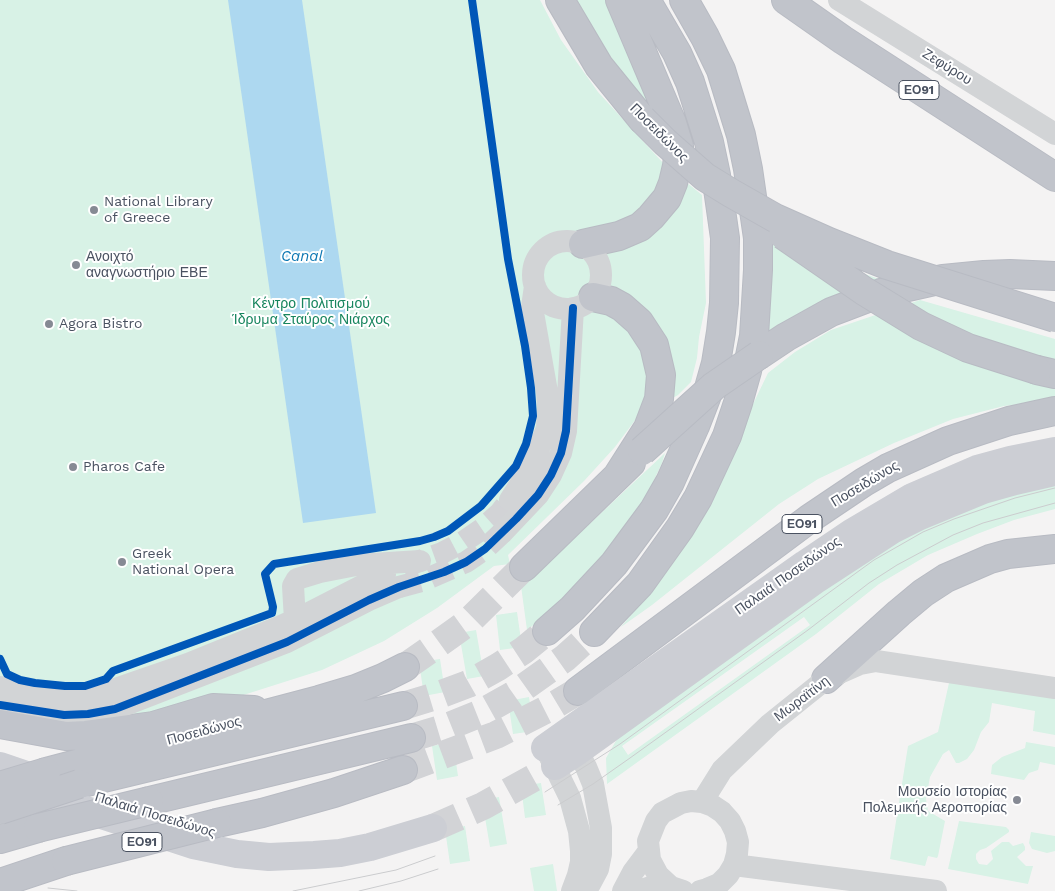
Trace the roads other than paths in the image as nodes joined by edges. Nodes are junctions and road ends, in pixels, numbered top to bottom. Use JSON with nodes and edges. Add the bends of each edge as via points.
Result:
{"nodes":[{"id":1,"x":560,"y":0,"type":"edge"},
{"id":2,"x":620,"y":0,"type":"edge"},
{"id":3,"x":646,"y":0,"type":"edge"},
{"id":4,"x":684,"y":0,"type":"edge"},
{"id":5,"x":786,"y":0,"type":"edge"},
{"id":6,"x":839,"y":0,"type":"edge"},
{"id":7,"x":1055,"y":134,"type":"edge"},
{"id":8,"x":690,"y":165,"type":"junction"},
{"id":9,"x":1055,"y":176,"type":"edge"},
{"id":10,"x":583,"y":244,"type":"junction"},
{"id":11,"x":1055,"y":276,"type":"edge"},
{"id":12,"x":535,"y":286,"type":"junction"},
{"id":13,"x":583,"y":303,"type":"junction"},
{"id":14,"x":1055,"y":318,"type":"edge"},
{"id":15,"x":1055,"y":374,"type":"edge"},
{"id":16,"x":1055,"y":411,"type":"edge"},
{"id":17,"x":1055,"y":451,"type":"edge"},
{"id":18,"x":1055,"y":472,"type":"edge"},
{"id":19,"x":618,"y":476,"type":"junction"},
{"id":20,"x":510,"y":500,"type":"tunnel mouth"},
{"id":21,"x":503,"y":532,"type":"tunnel mouth"},
{"id":22,"x":1055,"y":549,"type":"edge"},
{"id":23,"x":420,"y":561,"type":"tunnel mouth"},
{"id":24,"x":524,"y":566,"type":"tunnel mouth"},
{"id":25,"x":295,"y":620,"type":"junction"},
{"id":26,"x":547,"y":631,"type":"tunnel mouth"},
{"id":27,"x":594,"y":632,"type":"tunnel mouth"},
{"id":28,"x":405,"y":667,"type":"tunnel mouth"},
{"id":29,"x":826,"y":679,"type":"junction"},
{"id":30,"x":0,"y":687,"type":"edge"},
{"id":31,"x":1055,"y":688,"type":"edge"},
{"id":32,"x":578,"y":692,"type":"tunnel mouth"},
{"id":33,"x":0,"y":705,"type":"edge"},
{"id":34,"x":403,"y":706,"type":"tunnel mouth"},
{"id":35,"x":278,"y":712,"type":"junction"},
{"id":36,"x":0,"y":724,"type":"edge"},
{"id":37,"x":411,"y":738,"type":"tunnel mouth"},
{"id":38,"x":561,"y":750,"type":"junction"},
{"id":39,"x":0,"y":766,"type":"edge"},
{"id":40,"x":403,"y":770,"type":"tunnel mouth"},
{"id":41,"x":0,"y":782,"type":"edge"},
{"id":42,"x":0,"y":786,"type":"edge"},
{"id":43,"x":702,"y":802,"type":"junction"},
{"id":44,"x":0,"y":810,"type":"edge"},
{"id":45,"x":0,"y":839,"type":"edge"},
{"id":46,"x":648,"y":852,"type":"junction"},
{"id":47,"x":734,"y":865,"type":"junction"},
{"id":48,"x":0,"y":883,"type":"edge"},
{"id":49,"x":677,"y":889,"type":"edge"},
{"id":50,"x":572,"y":891,"type":"edge"},
{"id":51,"x":584,"y":891,"type":"edge"},
{"id":52,"x":623,"y":891,"type":"edge"},
{"id":53,"x":638,"y":891,"type":"edge"},
{"id":54,"x":700,"y":891,"type":"edge"},
{"id":55,"x":936,"y":891,"type":"edge"}],
"edges":[{"from":1,"to":8,"type":"highway","name":"Ποσειδώνος","bridge":true,"via":[[599,66],[642,119]]},
{"from":2,"to":10,"type":"highway","via":[[672,123],[679,146],[677,166],[667,198],[640,227],[619,236]]},
{"from":3,"to":26,"type":"highway","via":[[690,82],[709,142],[725,238],[721,332],[707,395],[670,482],[654,510],[614,564]]},
{"from":4,"to":27,"type":"highway","via":[[720,70],[741,135],[758,238],[754,336],[727,436],[698,498],[640,584]]},
{"from":5,"to":9,"type":"highway","number":"ΕΟ91"},
{"from":6,"to":7,"type":"street","name":"Ζεφύρου"},
{"from":8,"to":14,"type":"highway","name":"Ποσειδώνος","bridge":true,"via":[[751,205],[829,242],[887,265]]},
{"from":8,"to":15,"type":"highway","bridge":true,"via":[[730,198],[864,291],[921,326],[976,351]]},
{"from":10,"to":12,"type":"street","via":[[566,241],[549,245],[535,263]]},
{"from":10,"to":13,"type":"street","via":[[594,254],[601,268],[601,278],[598,288]]},
{"from":11,"to":19,"type":"highway","bridge":true,"via":[[1010,274],[952,278],[880,293],[831,312],[786,337],[714,386]]},
{"from":12,"to":13,"type":"street","via":[[539,295],[554,306],[563,309]]},
{"from":12,"to":20,"type":"street","via":[[532,306],[547,392],[547,428],[532,466]]},
{"from":13,"to":19,"type":"highway","via":[[611,301],[639,322],[654,345],[661,375],[659,399],[648,428]]},
{"from":13,"to":21,"type":"street","via":[[561,453],[538,495]]},
{"from":16,"to":32,"type":"highway","name":"Ποσειδώνος","number":"ΕΟ91","via":[[1008,421],[948,441],[864,482],[801,525]]},
{"from":17,"to":38,"type":"main road","name":"Παλαιά Ποσειδώνος","via":[[977,469],[912,497],[851,533],[813,558]]},
{"from":18,"to":38,"type":"main road","name":"Παλαιά Ποσειδώνος","via":[[983,490],[892,530]]},
{"from":19,"to":24,"type":"highway"},
{"from":22,"to":29,"type":"highway","via":[[1008,554],[946,578],[899,613]]},
{"from":23,"to":25,"type":"street","via":[[356,565],[297,579],[293,586]]},
{"from":25,"to":30,"type":"street","via":[[188,664],[104,693],[62,698]]},
{"from":25,"to":33,"type":"street","via":[[392,580],[369,600],[287,642],[115,709],[64,715]]},
{"from":28,"to":35,"type":"highway","name":"Ποσειδώνος","via":[[356,688]]},
{"from":29,"to":31,"type":"street","name":"Μωραϊτίνη","via":[[860,664],[876,661]]},
{"from":29,"to":43,"type":"street","name":"Μωραϊτίνη","via":[[734,757]]},
{"from":34,"to":44,"type":"highway","bridge":true,"via":[[78,784]]},
{"from":35,"to":36,"type":"highway","via":[[213,708],[153,726],[66,736]]},
{"from":35,"to":42,"type":"highway","name":"Ποσειδώνος","bridge":true},
{"from":37,"to":45,"type":"highway","bridge":true},
{"from":38,"to":50,"type":"street","via":[[580,841],[581,862]]},
{"from":38,"to":51,"type":"street","via":[[592,784],[598,804],[601,854],[598,869]]},
{"from":39,"to":41,"type":"main road","name":"Παλαιά Ποσειδώνος","via":[[202,832],[242,839],[307,839],[395,822],[432,819],[370,847],[289,857],[237,854],[165,837]]},
{"from":40,"to":48,"type":"highway","number":"ΕΟ91","bridge":true,"via":[[262,814],[66,861]]},
{"from":43,"to":46,"type":"street","via":[[681,803],[662,813],[651,831]]},
{"from":43,"to":47,"type":"street","via":[[722,812],[730,821],[738,848]]},
{"from":46,"to":49,"type":"street","via":[[658,876]]},
{"from":46,"to":52,"type":"street"},
{"from":47,"to":54,"type":"street","via":[[719,884]]},
{"from":47,"to":55,"type":"street"},
{"from":49,"to":53,"type":"street","via":[[654,886]]}]}
